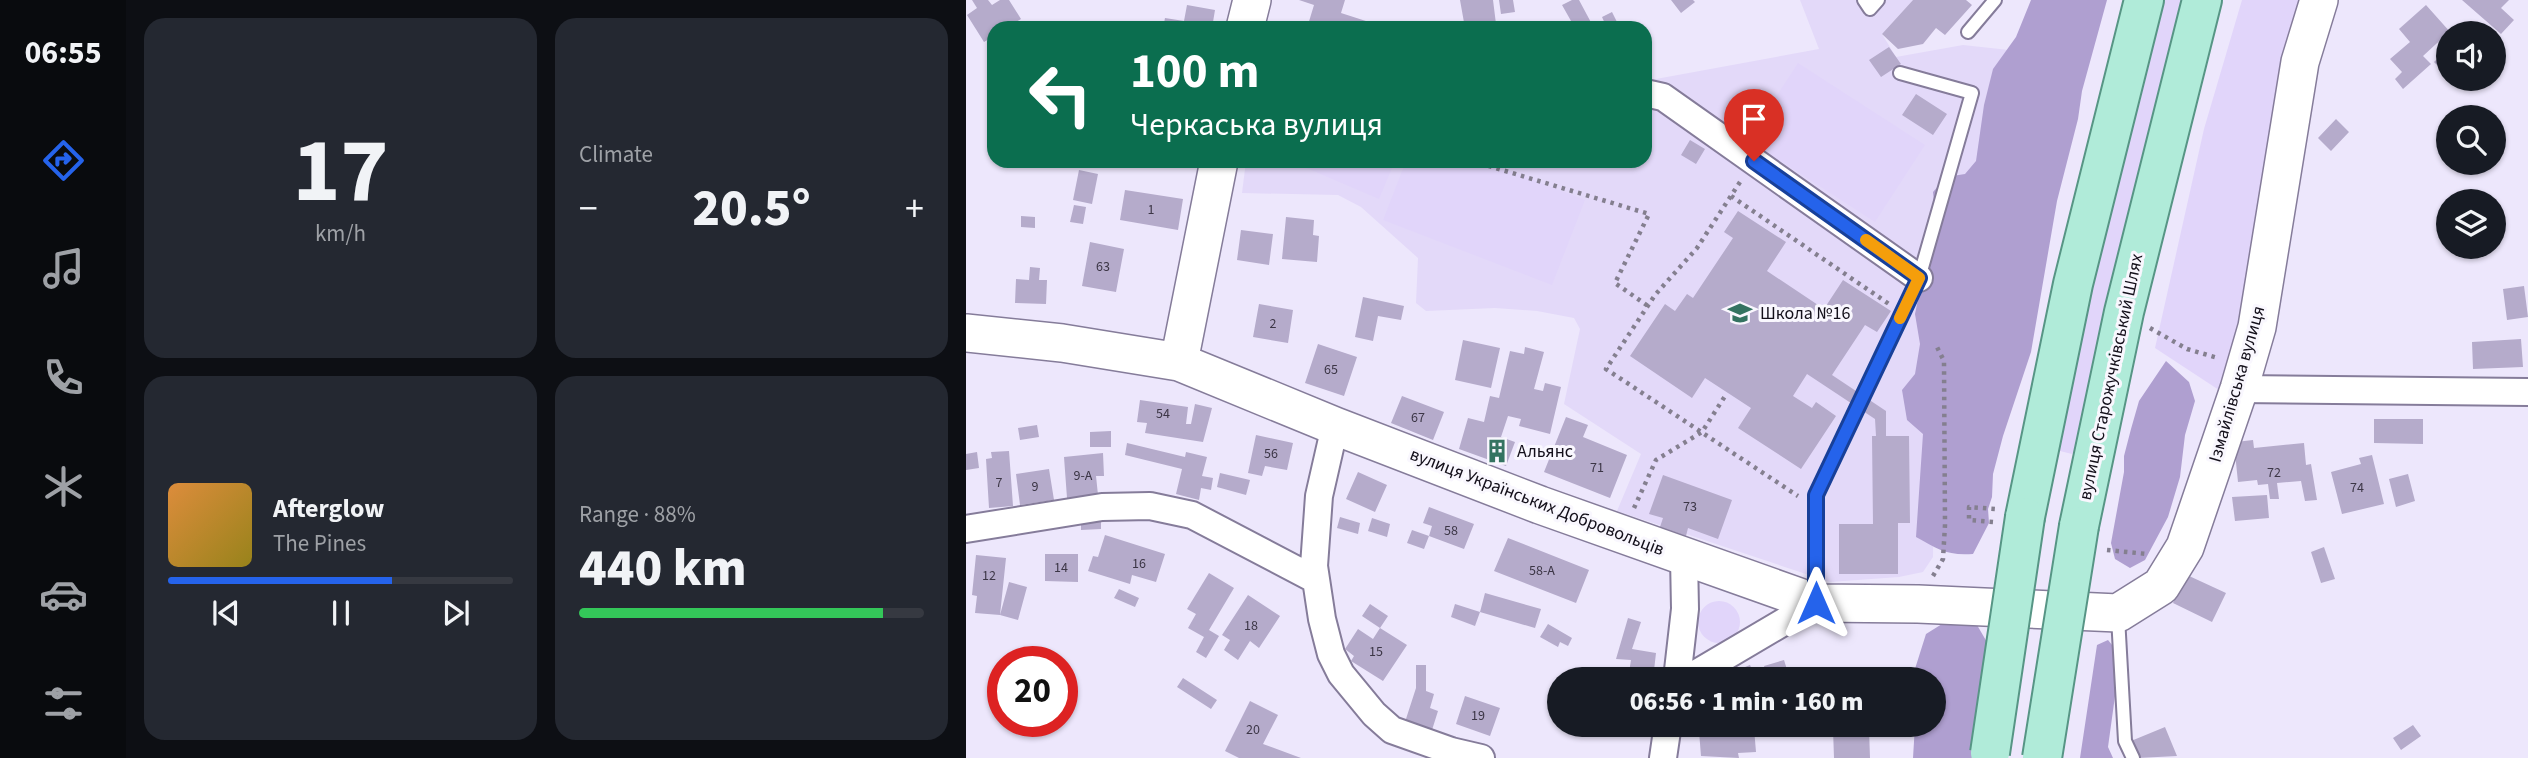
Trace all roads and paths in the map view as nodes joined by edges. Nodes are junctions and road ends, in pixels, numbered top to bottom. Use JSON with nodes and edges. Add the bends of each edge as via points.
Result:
{"nodes":[{"id":1,"x":1864,"y":0,"type":"edge"},
{"id":2,"x":1878,"y":0,"type":"edge"},
{"id":3,"x":1995,"y":0,"type":"edge"},
{"id":4,"x":2144,"y":0,"type":"edge"},
{"id":5,"x":2202,"y":0,"type":"edge"},
{"id":6,"x":2319,"y":0,"type":"edge"},
{"id":7,"x":1968,"y":32,"type":"dead end"},
{"id":8,"x":1900,"y":73,"type":"dead end"},
{"id":9,"x":1652,"y":95,"type":"edge"},
{"id":10,"x":1754,"y":161,"type":"junction"},
{"id":11,"x":1218,"y":168,"type":"edge"},
{"id":12,"x":1495,"y":168,"type":"edge"},
{"id":13,"x":1731,"y":196,"type":"junction"},
{"id":14,"x":1919,"y":278,"type":"junction"},
{"id":15,"x":1648,"y":306,"type":"junction"},
{"id":16,"x":2124,"y":312,"type":"junction"},
{"id":17,"x":1902,"y":313,"type":"junction"},
{"id":18,"x":966,"y":333,"type":"edge"},
{"id":19,"x":1935,"y":343,"type":"dead end"},
{"id":20,"x":1179,"y":362,"type":"junction"},
{"id":21,"x":2243,"y":377,"type":"junction"},
{"id":22,"x":2528,"y":392,"type":"edge"},
{"id":23,"x":1727,"y":393,"type":"dead end"},
{"id":24,"x":1335,"y":426,"type":"junction"},
{"id":25,"x":1702,"y":432,"type":"junction"},
{"id":26,"x":2034,"y":471,"type":"junction"},
{"id":27,"x":2087,"y":482,"type":"junction"},
{"id":28,"x":1637,"y":502,"type":"dead end"},
{"id":29,"x":1816,"y":508,"type":"junction"},
{"id":30,"x":2007,"y":516,"type":"junction"},
{"id":31,"x":966,"y":528,"type":"edge"},
{"id":32,"x":2093,"y":532,"type":"junction"},
{"id":33,"x":2154,"y":555,"type":"dead end"},
{"id":34,"x":1684,"y":557,"type":"junction"},
{"id":35,"x":1316,"y":580,"type":"junction"},
{"id":36,"x":1816,"y":603,"type":"junction"},
{"id":37,"x":1917,"y":604,"type":"junction"},
{"id":38,"x":2118,"y":613,"type":"junction"},
{"id":39,"x":1678,"y":667,"type":"edge"},
{"id":40,"x":1707,"y":667,"type":"edge"},
{"id":41,"x":1666,"y":737,"type":"edge"},
{"id":42,"x":1990,"y":755,"type":"edge"},
{"id":43,"x":1481,"y":758,"type":"edge"},
{"id":44,"x":1663,"y":758,"type":"edge"},
{"id":45,"x":2042,"y":758,"type":"edge"},
{"id":46,"x":2133,"y":758,"type":"edge"}],
"edges":[{"from":1,"to":2,"type":"lane","via":[[1870,9]]},
{"from":3,"to":7,"type":"lane"},
{"from":4,"to":26,"type":"main road","via":[[2073,284]]},
{"from":5,"to":16,"type":"main road","name":"вулиця Старожучківський Шлях"},
{"from":6,"to":21,"type":"street","name":"Ізмайлівська вулиця","via":[[2300,62],[2257,327]]},
{"from":8,"to":14,"type":"lane","via":[[1972,93]]},
{"from":9,"to":10,"type":"street","via":[[1663,97]]},
{"from":10,"to":13,"type":"path"},
{"from":10,"to":14,"type":"street"},
{"from":11,"to":20,"type":"street"},
{"from":12,"to":15,"type":"path","via":[[1649,214],[1615,283]]},
{"from":13,"to":15,"type":"path","via":[[1697,248]]},
{"from":13,"to":17,"type":"path"},
{"from":14,"to":17,"type":"lane"},
{"from":15,"to":25,"type":"path","via":[[1606,369]]},
{"from":16,"to":21,"type":"path"},
{"from":16,"to":27,"type":"main road","name":"вулиця Старожучківський Шлях"},
{"from":17,"to":29,"type":"lane","via":[[1816,495]]},
{"from":18,"to":20,"type":"street","name":"вулиця Українських Добровольців"},
{"from":19,"to":37,"type":"path","via":[[1944,361],[1943,559]]},
{"from":20,"to":24,"type":"street","name":"вулиця Українських Добровольців"},
{"from":21,"to":22,"type":"street"},
{"from":21,"to":38,"type":"street","name":"Ізмайлівська вулиця","via":[[2185,547],[2161,586]]},
{"from":23,"to":25,"type":"path"},
{"from":24,"to":34,"type":"street","name":"вулиця Українських Добровольців"},
{"from":24,"to":35,"type":"street","via":[[1319,496]]},
{"from":25,"to":28,"type":"path","via":[[1656,460]]},
{"from":25,"to":29,"type":"path"},
{"from":26,"to":27,"type":"main road"},
{"from":26,"to":30,"type":"main road"},
{"from":27,"to":32,"type":"main road","name":"вулиця Старожучківський Шлях"},
{"from":29,"to":36,"type":"lane"},
{"from":30,"to":30,"type":"path","via":[[1969,520],[1969,506]]},
{"from":30,"to":42,"type":"main road","bridge":true},
{"from":31,"to":35,"type":"street","via":[[1102,507],[1150,506],[1192,515]]},
{"from":32,"to":33,"type":"path","via":[[2104,550]]},
{"from":32,"to":45,"type":"main road","name":"вулиця Старожучківський Шлях","bridge":true},
{"from":34,"to":36,"type":"street","name":"вулиця Українських Добровольців"},
{"from":34,"to":39,"type":"street","via":[[1685,609]]},
{"from":35,"to":43,"type":"street","via":[[1331,654],[1341,674],[1374,714],[1392,730]]},
{"from":36,"to":37,"type":"street","name":"вулиця Українських Добровольців"},
{"from":36,"to":40,"type":"street"},
{"from":37,"to":38,"type":"street","name":"вулиця Українських Добровольців"},
{"from":38,"to":46,"type":"lane","via":[[2125,741]]},
{"from":41,"to":44,"type":"street"}]}
